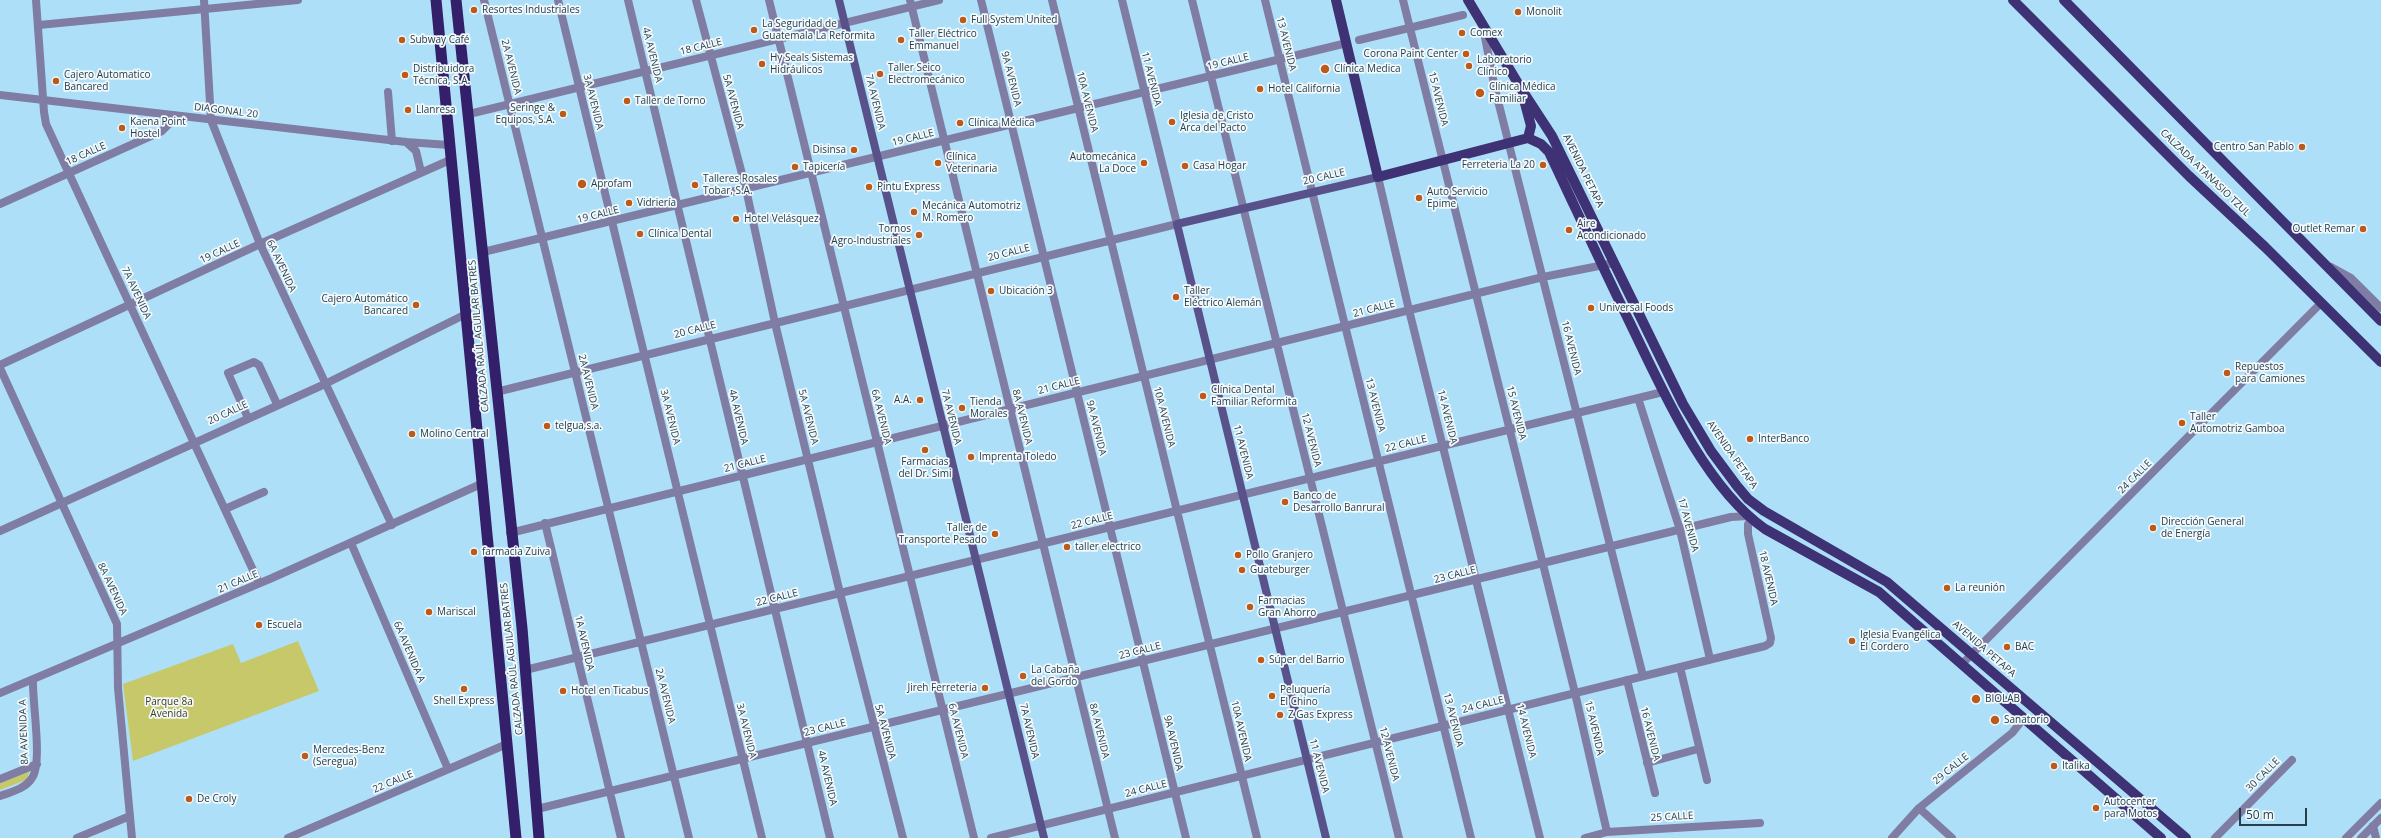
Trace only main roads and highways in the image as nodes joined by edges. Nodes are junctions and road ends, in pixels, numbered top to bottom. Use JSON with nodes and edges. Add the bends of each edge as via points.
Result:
{"nodes":[{"id":1,"x":436,"y":0,"type":"edge"},
{"id":2,"x":456,"y":0,"type":"edge"},
{"id":3,"x":840,"y":0,"type":"edge"},
{"id":4,"x":1336,"y":0,"type":"edge"},
{"id":5,"x":2013,"y":0,"type":"edge"},
{"id":6,"x":2064,"y":0,"type":"edge"},
{"id":7,"x":1468,"y":1,"type":"edge"},
{"id":8,"x":1522,"y":90,"type":"junction"},
{"id":9,"x":1528,"y":138,"type":"junction"},
{"id":10,"x":1378,"y":177,"type":"junction"},
{"id":11,"x":1177,"y":224,"type":"joint"},
{"id":12,"x":2381,"y":321,"type":"edge"},
{"id":13,"x":2381,"y":362,"type":"edge"},
{"id":14,"x":516,"y":838,"type":"edge"},
{"id":15,"x":540,"y":838,"type":"edge"},
{"id":16,"x":1044,"y":838,"type":"edge"},
{"id":17,"x":1326,"y":838,"type":"edge"},
{"id":18,"x":2161,"y":838,"type":"edge"},
{"id":19,"x":2186,"y":838,"type":"edge"}],
"edges":[{"from":1,"to":14,"type":"highway","name":"CALZADA RAÚL AGUILAR BATRES"},
{"from":2,"to":15,"type":"highway","name":"CALZADA RAÚL AGUILAR BATRES"},
{"from":3,"to":16,"type":"main road","name":"7A AVENIDA"},
{"from":4,"to":10,"type":"main road","name":"14 AVENIDA"},
{"from":5,"to":13,"type":"main road","name":"CALZADA ATANASIO TZUL","via":[[2189,176]]},
{"from":6,"to":12,"type":"main road","name":"CALZADA ATANASIO TZUL"},
{"from":7,"to":8,"type":"main road","name":"AVENIDA PETAPA"},
{"from":8,"to":9,"type":"main road","via":[[1531,126]]},
{"from":8,"to":19,"type":"main road","name":"AVENIDA PETAPA","via":[[1552,136],[1683,404],[1711,451],[1748,499],[1764,511],[1887,582]]},
{"from":9,"to":10,"type":"main road","name":"20 CALLE"},
{"from":9,"to":18,"type":"main road","via":[[1541,144],[1549,152],[1663,392],[1711,470],[1750,517],[1878,592]]},
{"from":10,"to":11,"type":"main road","name":"20 CALLE"},
{"from":11,"to":17,"type":"main road","name":"11 AVENIDA"}]}
